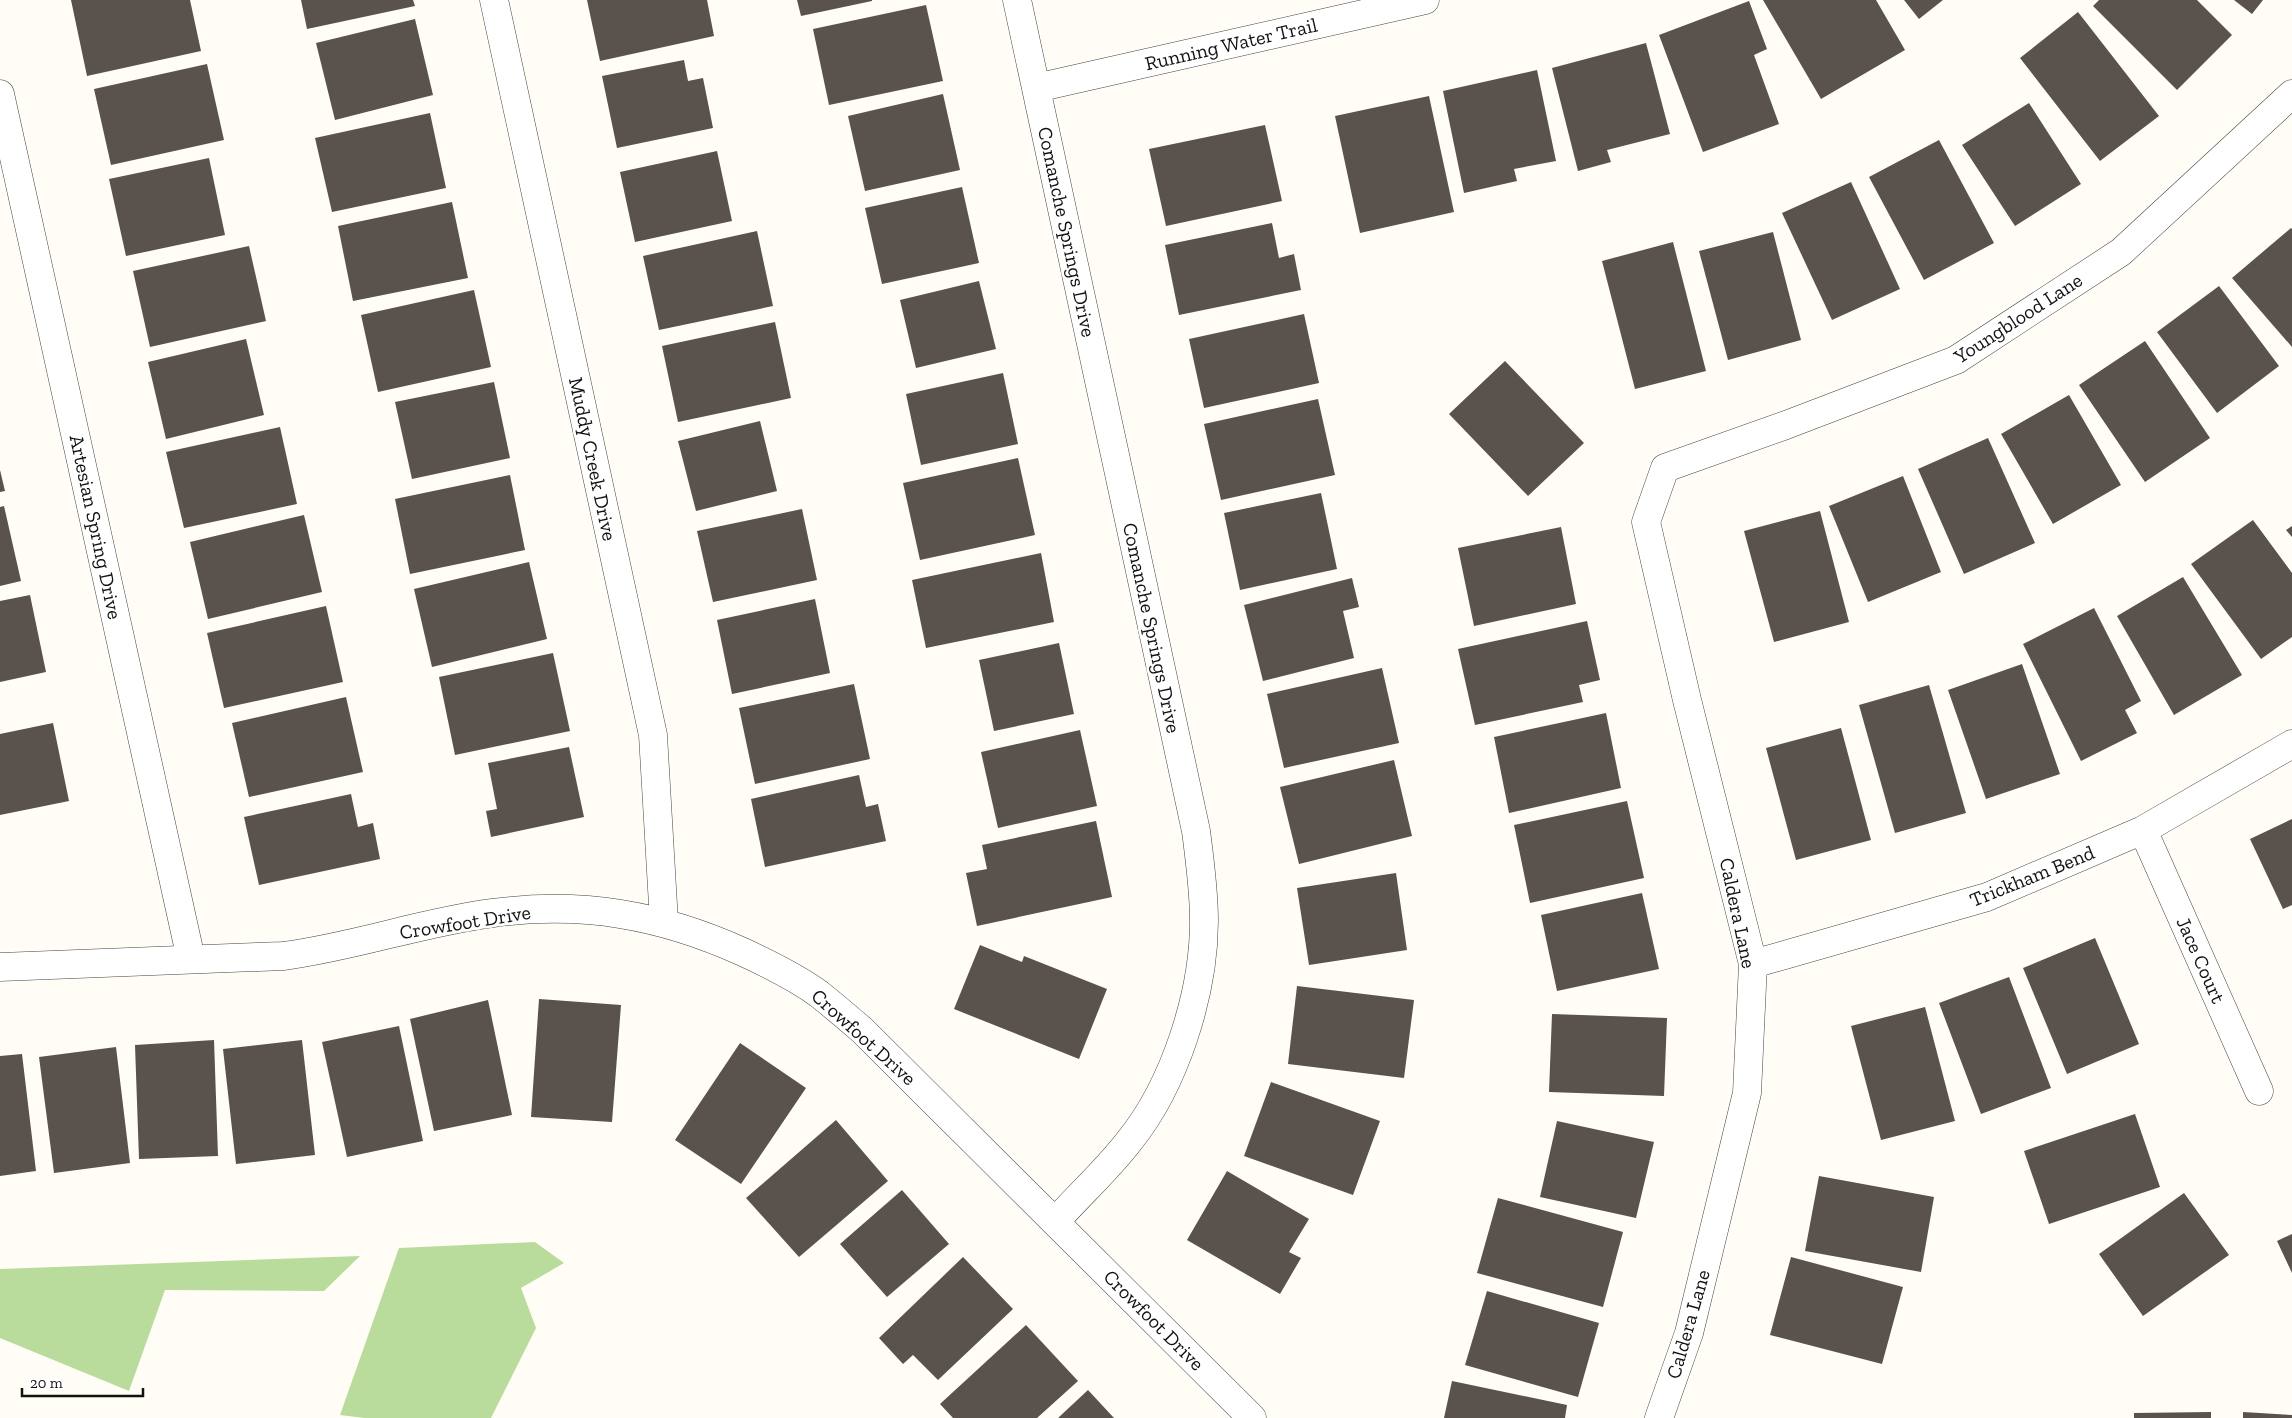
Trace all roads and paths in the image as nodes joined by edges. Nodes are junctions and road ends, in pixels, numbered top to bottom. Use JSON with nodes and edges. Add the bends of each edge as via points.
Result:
{"nodes":[{"id":1,"x":494,"y":0,"type":"edge"},
{"id":2,"x":1017,"y":0,"type":"edge"},
{"id":3,"x":1425,"y":0,"type":"edge"},
{"id":4,"x":1036,"y":88,"type":"junction"},
{"id":5,"x":0,"y":94,"type":"edge"},
{"id":6,"x":2292,"y":94,"type":"edge"},
{"id":7,"x":1665,"y":468,"type":"joint"},
{"id":8,"x":2292,"y":744,"type":"edge"},
{"id":9,"x":2143,"y":830,"type":"junction"},
{"id":10,"x":664,"y":922,"type":"junction"},
{"id":11,"x":191,"y":959,"type":"junction"},
{"id":12,"x":1753,"y":964,"type":"junction"},
{"id":13,"x":0,"y":967,"type":"edge"},
{"id":14,"x":2260,"y":1091,"type":"dead end"},
{"id":15,"x":1056,"y":1221,"type":"junction"},
{"id":16,"x":1252,"y":1418,"type":"edge"},
{"id":17,"x":1659,"y":1418,"type":"edge"}],
"edges":[{"from":1,"to":10,"type":"street","name":"Muddy Creek Drive","via":[[653,735]]},
{"from":2,"to":4,"type":"street","name":"Comanche Springs Drive"},
{"from":3,"to":4,"type":"street","name":"Running Water Trail"},
{"from":4,"to":15,"type":"street","name":"Comanche Springs Drive","via":[[1196,831],[1204,923],[1199,973],[1190,1015],[1159,1098],[1130,1140]]},
{"from":5,"to":11,"type":"street","name":"Artesian Spring Drive"},
{"from":6,"to":7,"type":"street","name":"Youngblood Lane","via":[[2120,252],[1956,360]]},
{"from":7,"to":12,"type":"street","name":"Caldera Lane","via":[[1646,522],[1686,700]]},
{"from":8,"to":9,"type":"street","name":"Trickham Bend"},
{"from":9,"to":12,"type":"street","name":"Trickham Bend","via":[[1987,897]]},
{"from":9,"to":14,"type":"street","name":"Jace Court"},
{"from":10,"to":11,"type":"street","name":"Crowfoot Drive","via":[[602,911],[547,909],[503,912],[446,921],[316,952]]},
{"from":10,"to":15,"type":"street","name":"Crowfoot Drive","via":[[771,965],[818,994],[862,1030]]},
{"from":11,"to":13,"type":"street","name":"Crowfoot Drive"},
{"from":12,"to":17,"type":"street","name":"Caldera Lane","via":[[1747,1093],[1689,1333]]},
{"from":15,"to":16,"type":"street","name":"Crowfoot Drive"}]}
